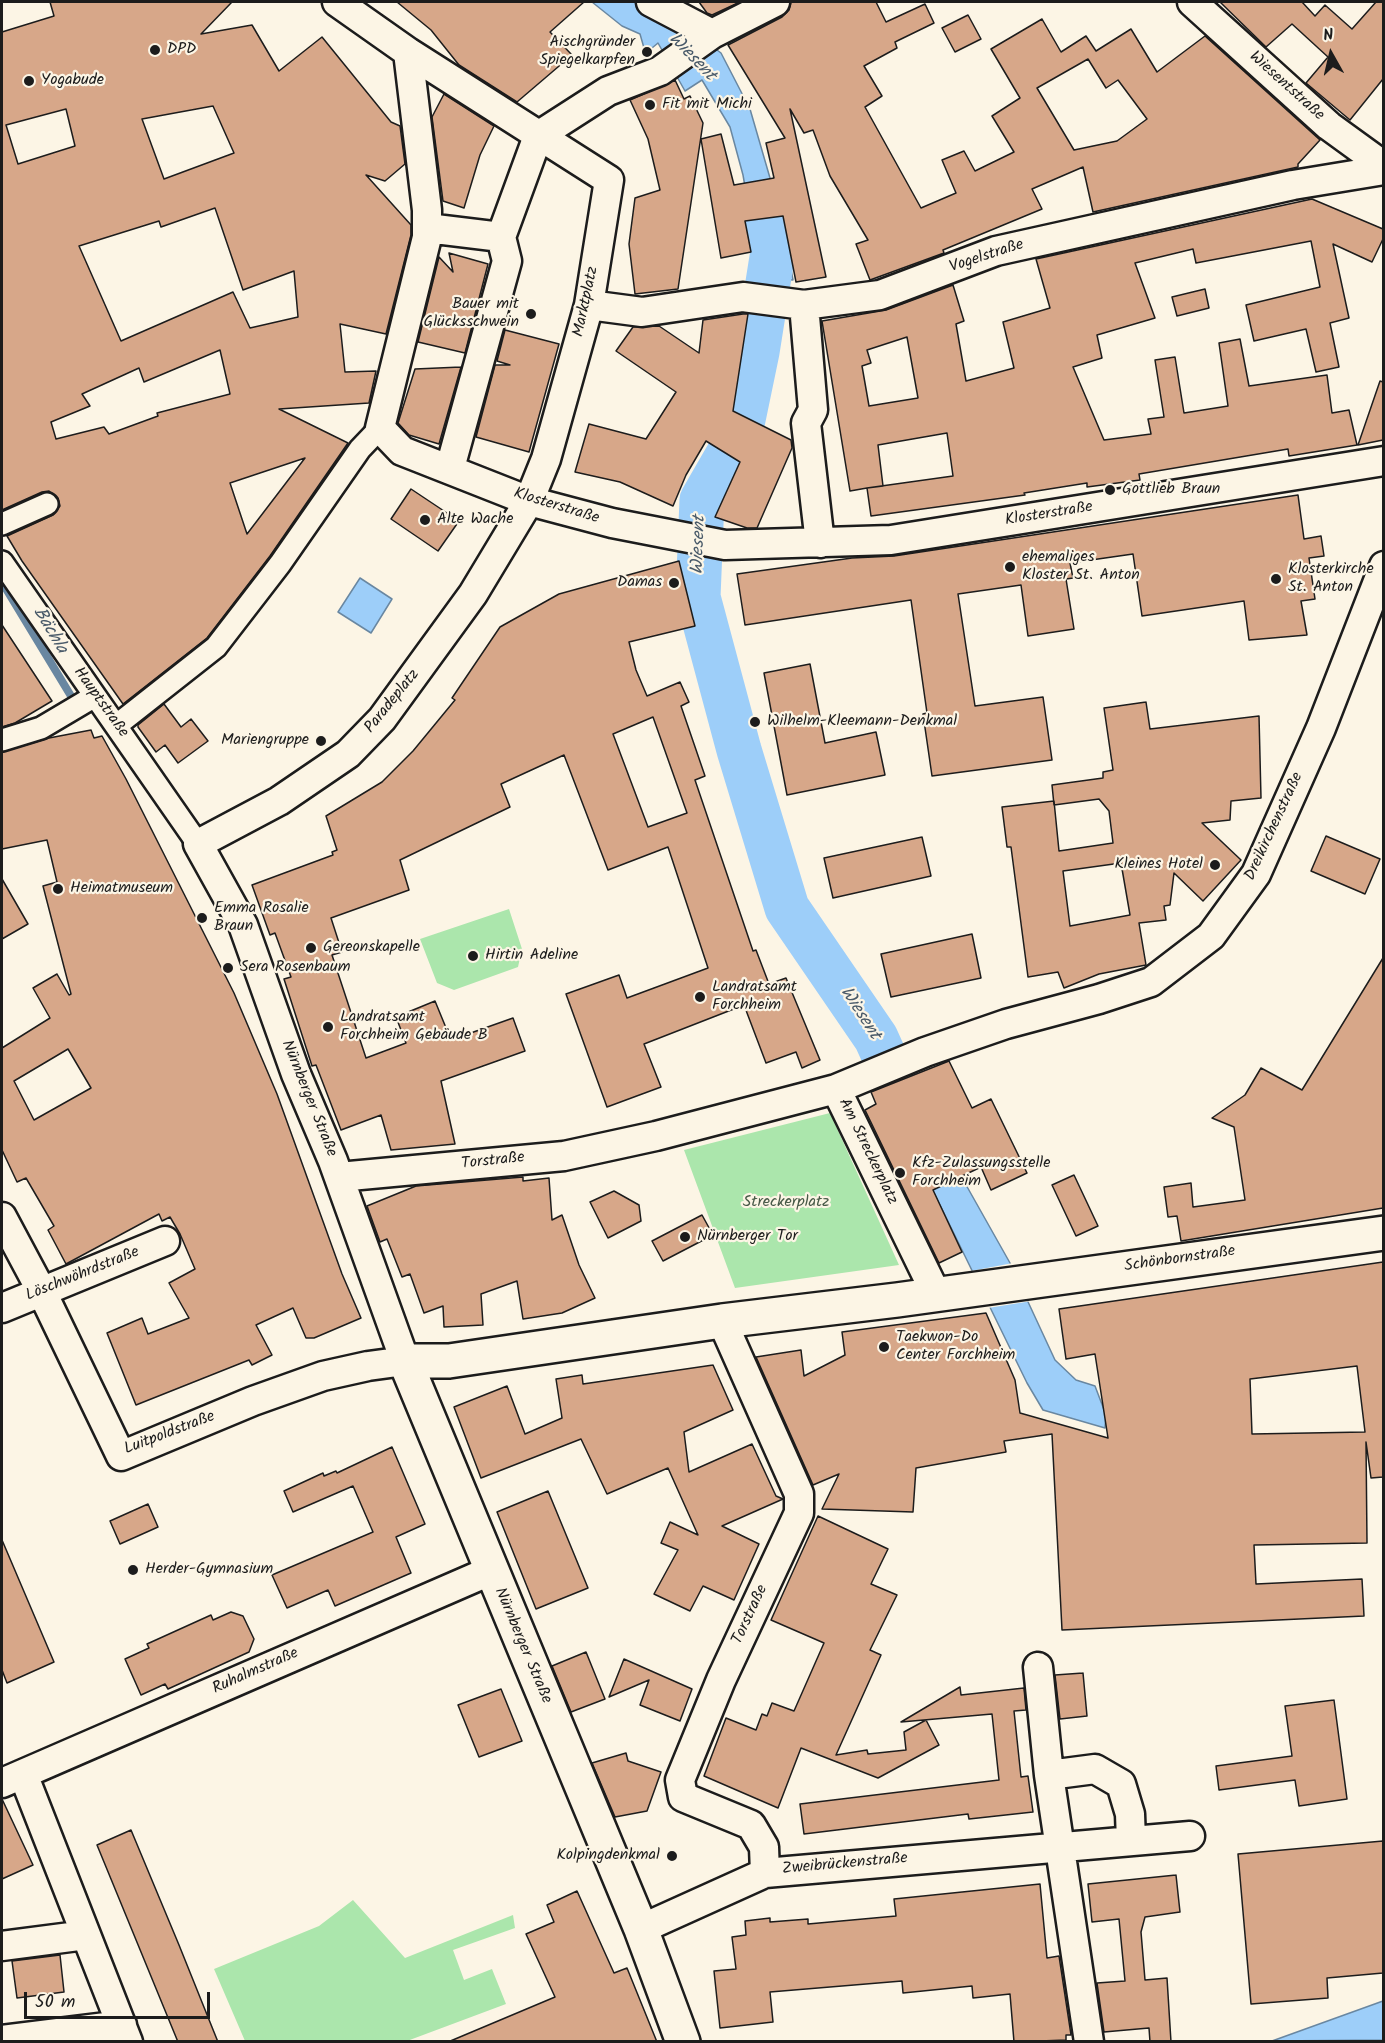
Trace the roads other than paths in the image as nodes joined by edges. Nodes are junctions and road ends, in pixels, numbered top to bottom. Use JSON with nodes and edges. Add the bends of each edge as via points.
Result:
{"nodes":[{"id":1,"x":337,"y":2,"type":"edge"},
{"id":2,"x":651,"y":2,"type":"edge"},
{"id":3,"x":776,"y":2,"type":"edge"},
{"id":4,"x":1192,"y":2,"type":"edge"},
{"id":5,"x":712,"y":34,"type":"junction"},
{"id":6,"x":408,"y":51,"type":"junction"},
{"id":7,"x":529,"y":130,"type":"junction"},
{"id":8,"x":1383,"y":168,"type":"edge"},
{"id":9,"x":427,"y":228,"type":"junction"},
{"id":10,"x":501,"y":237,"type":"junction"},
{"id":11,"x":590,"y":305,"type":"junction"},
{"id":12,"x":804,"y":305,"type":"junction"},
{"id":13,"x":380,"y":428,"type":"junction"},
{"id":14,"x":1383,"y":461,"type":"edge"},
{"id":15,"x":450,"y":468,"type":"junction"},
{"id":16,"x":529,"y":501,"type":"junction"},
{"id":17,"x":47,"y":504,"type":"dead end"},
{"id":18,"x":2,"y":524,"type":"edge"},
{"id":19,"x":820,"y":543,"type":"junction"},
{"id":20,"x":2,"y":562,"type":"edge"},
{"id":21,"x":1383,"y":566,"type":"edge"},
{"id":22,"x":95,"y":696,"type":"junction"},
{"id":23,"x":117,"y":725,"type":"junction"},
{"id":24,"x":2,"y":740,"type":"edge"},
{"id":25,"x":198,"y":844,"type":"junction"},
{"id":26,"x":836,"y":1089,"type":"junction"},
{"id":27,"x":646,"y":1137,"type":"joint"},
{"id":28,"x":339,"y":1177,"type":"junction"},
{"id":29,"x":2,"y":1217,"type":"edge"},
{"id":30,"x":1383,"y":1233,"type":"edge"},
{"id":31,"x":165,"y":1241,"type":"dead end"},
{"id":32,"x":42,"y":1292,"type":"junction"},
{"id":33,"x":936,"y":1294,"type":"junction"},
{"id":34,"x":2,"y":1308,"type":"edge"},
{"id":35,"x":722,"y":1321,"type":"junction"},
{"id":36,"x":405,"y":1361,"type":"junction"},
{"id":37,"x":490,"y":1571,"type":"junction"},
{"id":38,"x":1038,"y":1667,"type":"dead end"},
{"id":39,"x":1049,"y":1775,"type":"junction"},
{"id":40,"x":12,"y":1779,"type":"edge"},
{"id":41,"x":1190,"y":1836,"type":"dead end"},
{"id":42,"x":1131,"y":1841,"type":"junction"},
{"id":43,"x":1060,"y":1846,"type":"junction"},
{"id":44,"x":765,"y":1873,"type":"junction"},
{"id":45,"x":641,"y":1929,"type":"junction"},
{"id":46,"x":86,"y":1935,"type":"junction"},
{"id":47,"x":2,"y":1946,"type":"edge"},
{"id":48,"x":125,"y":2033,"type":"edge"},
{"id":49,"x":2,"y":2040,"type":"edge"},
{"id":50,"x":683,"y":2042,"type":"edge"},
{"id":51,"x":1089,"y":2042,"type":"edge"}],
"edges":[{"from":1,"to":6,"type":"street","name":"Marktplatz"},
{"from":2,"to":5,"type":"street"},
{"from":3,"to":5,"type":"street"},
{"from":4,"to":8,"type":"street","name":"Wiesentstraße","via":[[1329,126]]},
{"from":5,"to":7,"type":"street","via":[[660,71],[608,91]]},
{"from":6,"to":7,"type":"street","name":"Marktplatz"},
{"from":6,"to":9,"type":"street"},
{"from":7,"to":10,"type":"street"},
{"from":7,"to":11,"type":"street","name":"Marktplatz","via":[[609,180]]},
{"from":8,"to":12,"type":"street","name":"Vogelstraße","via":[[996,251],[880,295]]},
{"from":9,"to":10,"type":"street"},
{"from":9,"to":13,"type":"street"},
{"from":10,"to":15,"type":"street","via":[[507,261]]},
{"from":11,"to":12,"type":"street","name":"Vogelstraße","via":[[642,312],[743,297]]},
{"from":11,"to":16,"type":"street","name":"Marktplatz","via":[[546,459]]},
{"from":12,"to":19,"type":"street","via":[[813,410],[806,423]]},
{"from":13,"to":15,"type":"street","name":"Klosterstraße","via":[[402,451]]},
{"from":13,"to":23,"type":"street","via":[[360,449],[216,647]]},
{"from":14,"to":19,"type":"street","name":"Klosterstraße","via":[[891,540]]},
{"from":15,"to":16,"type":"street","name":"Klosterstraße"},
{"from":16,"to":19,"type":"street","name":"Klosterstraße","via":[[612,523],[725,544]]},
{"from":16,"to":25,"type":"street","name":"Paradeplatz","via":[[472,594],[382,719],[348,754],[279,801]]},
{"from":17,"to":18,"type":"street"},
{"from":20,"to":22,"type":"street","name":"Hauptstraße"},
{"from":21,"to":26,"type":"street","name":"Dreikirchenstraße","via":[[1324,720],[1256,874],[1211,936],[1151,982],[1006,1024]]},
{"from":22,"to":23,"type":"street","name":"Hauptstraße"},
{"from":22,"to":24,"type":"street","via":[[41,728]]},
{"from":23,"to":25,"type":"street","name":"Hauptstraße"},
{"from":25,"to":28,"type":"street","name":"Nürnberger Straße","via":[[243,925],[296,1074]]},
{"from":26,"to":27,"type":"street","name":"Am Streckerplatz"},
{"from":26,"to":33,"type":"street","name":"Am Streckerplatz"},
{"from":27,"to":28,"type":"street","name":"Torstraße","via":[[564,1156]]},
{"from":28,"to":36,"type":"street","name":"Nürnberger Straße"},
{"from":29,"to":32,"type":"street","name":"Luitpoldstraße"},
{"from":30,"to":33,"type":"street","name":"Schönbornstraße"},
{"from":31,"to":32,"type":"street","name":"Löschwöhrdstraße"},
{"from":32,"to":34,"type":"street","name":"Löschwöhrdstraße"},
{"from":32,"to":36,"type":"street","name":"Luitpoldstraße","via":[[121,1456],[323,1376]]},
{"from":33,"to":35,"type":"street"},
{"from":35,"to":36,"type":"street","via":[[449,1361]]},
{"from":35,"to":44,"type":"street","name":"Torstraße","via":[[800,1494],[799,1513],[721,1680],[680,1780],[683,1797],[751,1825],[764,1847]]},
{"from":36,"to":37,"type":"street","name":"Nürnberger Straße"},
{"from":37,"to":40,"type":"street","name":"Ruhalmstraße"},
{"from":37,"to":45,"type":"street","name":"Nürnberger Straße"},
{"from":38,"to":39,"type":"street"},
{"from":39,"to":42,"type":"street","via":[[1095,1769],[1121,1784],[1130,1814]]},
{"from":39,"to":43,"type":"street"},
{"from":40,"to":46,"type":"street","name":"Ruhalmstraße"},
{"from":41,"to":42,"type":"street","name":"Zweibrückenstraße"},
{"from":42,"to":43,"type":"street","name":"Zweibrückenstraße"},
{"from":43,"to":44,"type":"street","name":"Zweibrückenstraße"},
{"from":43,"to":51,"type":"street"},
{"from":44,"to":45,"type":"street","name":"Zweibrückenstraße"},
{"from":45,"to":50,"type":"street","name":"Nürnberger Straße"},
{"from":46,"to":47,"type":"street"},
{"from":46,"to":48,"type":"street","name":"Ruhalmstraße"},
{"from":48,"to":49,"type":"street","name":"Ruhalmstraße"}]}
